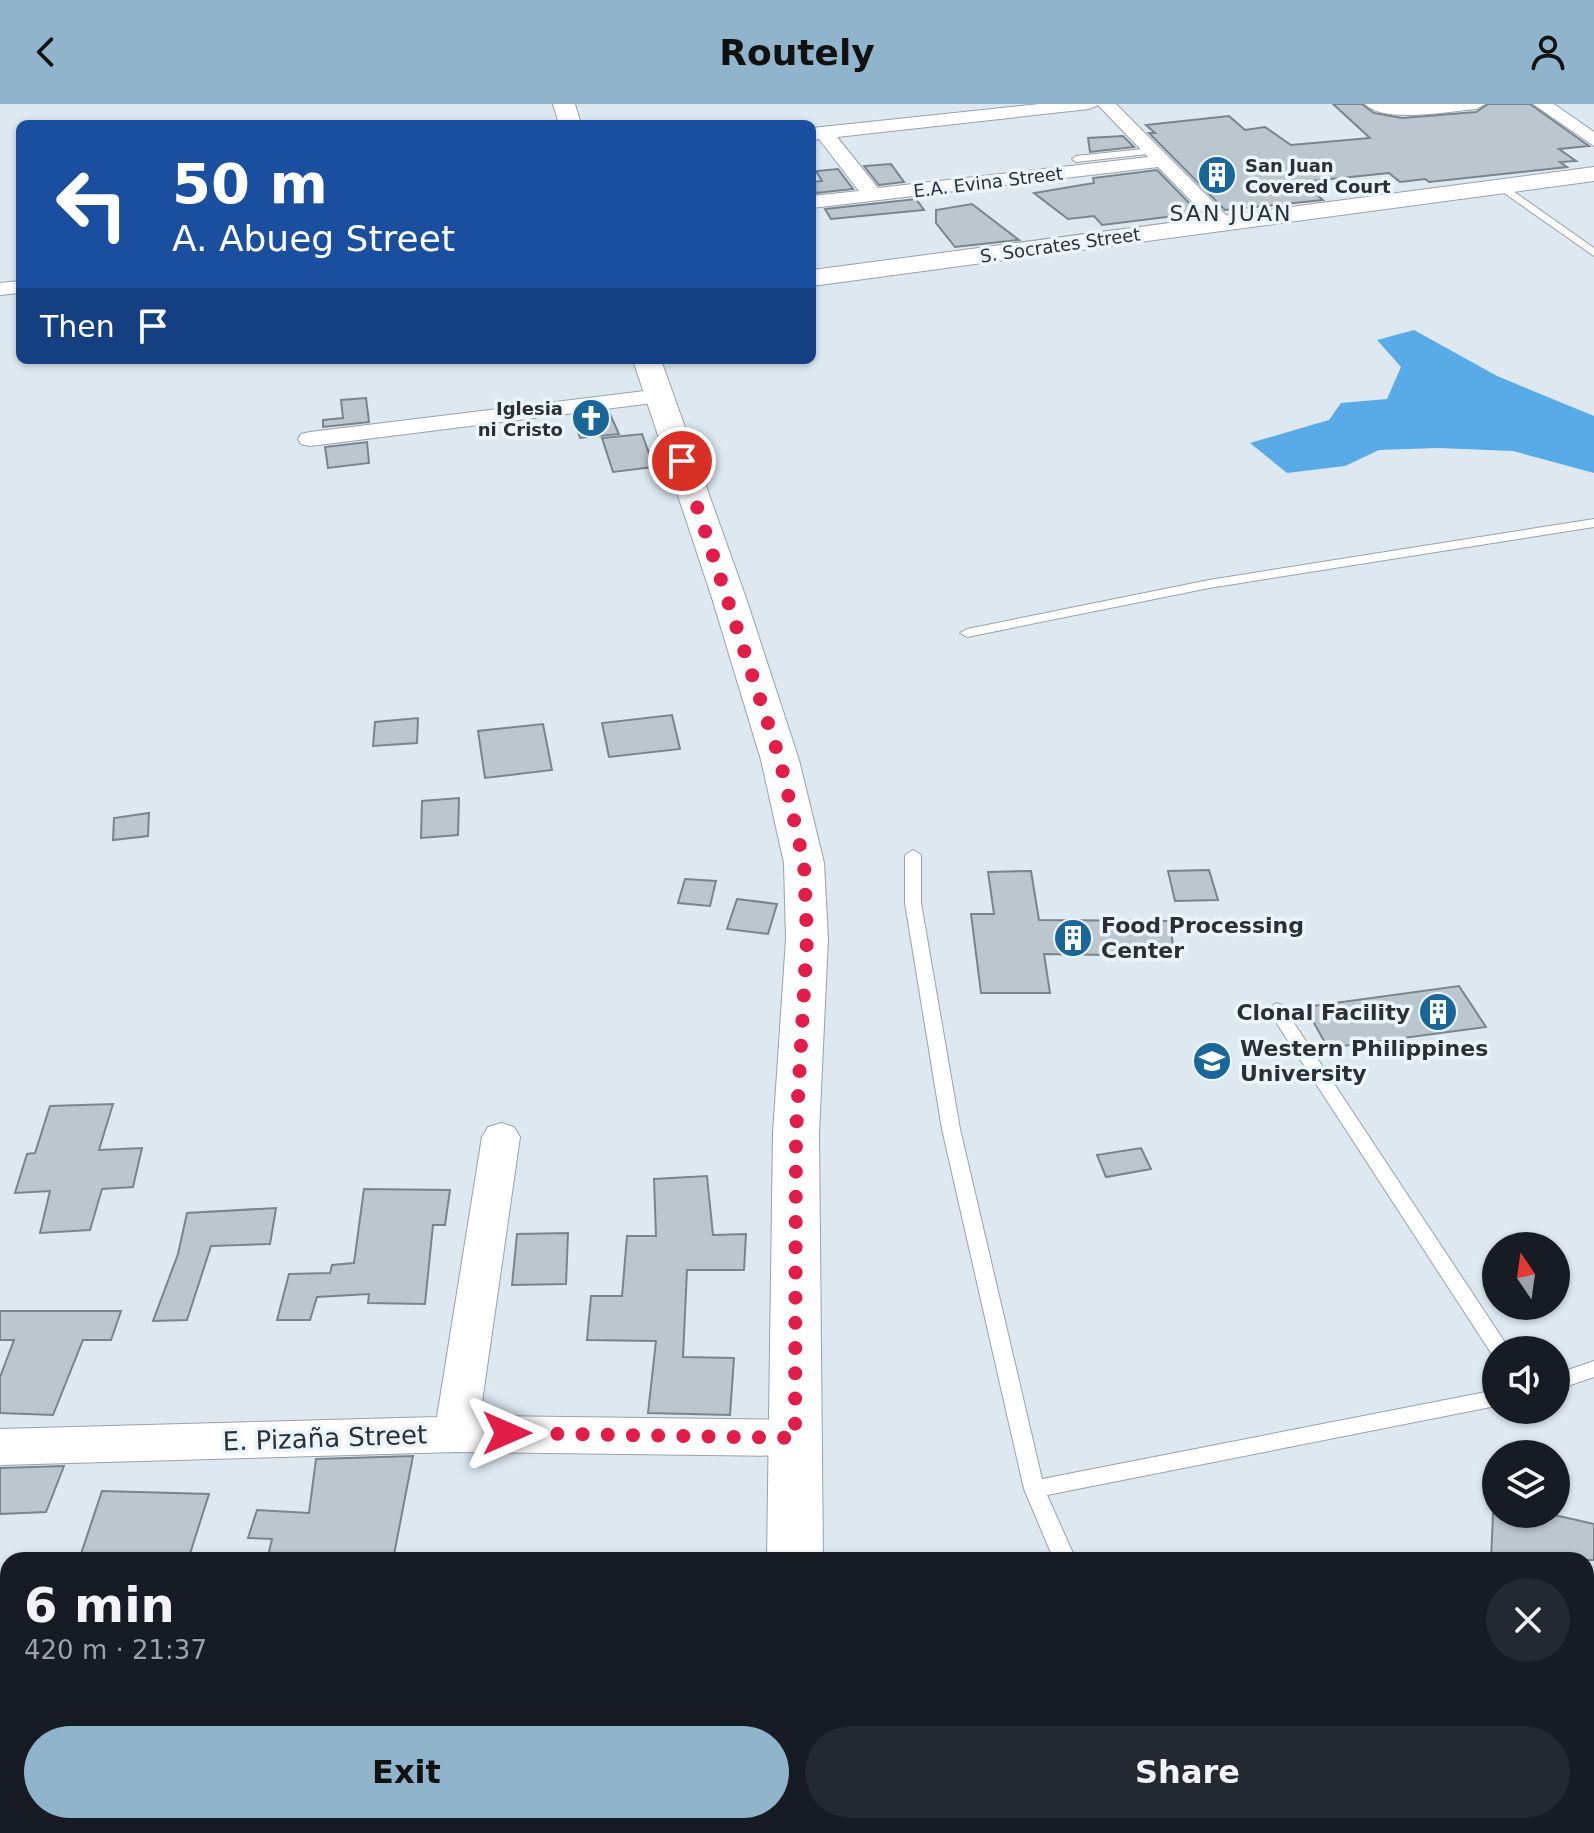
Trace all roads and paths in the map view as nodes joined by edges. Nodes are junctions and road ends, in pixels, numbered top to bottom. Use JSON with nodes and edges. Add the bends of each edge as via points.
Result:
{"nodes":[{"id":1,"x":1089,"y":104,"type":"edge"},
{"id":2,"x":1106,"y":104,"type":"edge"},
{"id":3,"x":1374,"y":104,"type":"edge"},
{"id":4,"x":1476,"y":104,"type":"edge"},
{"id":5,"x":1542,"y":104,"type":"edge"},
{"id":6,"x":818,"y":133,"type":"edge"},
{"id":7,"x":1594,"y":140,"type":"edge"},
{"id":8,"x":1158,"y":156,"type":"junction"},
{"id":9,"x":1076,"y":159,"type":"dead end"},
{"id":10,"x":1594,"y":174,"type":"edge"},
{"id":11,"x":1500,"y":186,"type":"junction"},
{"id":12,"x":873,"y":195,"type":"junction"},
{"id":13,"x":816,"y":202,"type":"edge"},
{"id":14,"x":1224,"y":223,"type":"junction"},
{"id":15,"x":1594,"y":253,"type":"edge"},
{"id":16,"x":816,"y":277,"type":"edge"},
{"id":17,"x":654,"y":378,"type":"edge"},
{"id":18,"x":310,"y":439,"type":"dead end"},
{"id":19,"x":1594,"y":523,"type":"edge"},
{"id":20,"x":967,"y":633,"type":"dead end"},
{"id":21,"x":913,"y":855,"type":"dead end"},
{"id":22,"x":1276,"y":1009,"type":"dead end"},
{"id":23,"x":501,"y":1137,"type":"dead end"},
{"id":24,"x":1491,"y":1336,"type":"edge"},
{"id":25,"x":1594,"y":1369,"type":"edge"},
{"id":26,"x":1570,"y":1377,"type":"edge"},
{"id":27,"x":1482,"y":1401,"type":"edge"},
{"id":28,"x":456,"y":1434,"type":"junction"},
{"id":29,"x":795,"y":1438,"type":"junction"},
{"id":30,"x":0,"y":1447,"type":"edge"},
{"id":31,"x":1034,"y":1489,"type":"junction"},
{"id":32,"x":795,"y":1552,"type":"edge"},
{"id":33,"x":1062,"y":1552,"type":"edge"}],
"edges":[{"from":1,"to":6,"type":"street"},
{"from":2,"to":8,"type":"street"},
{"from":3,"to":4,"type":"street","via":[[1393,110]]},
{"from":5,"to":7,"type":"street"},
{"from":6,"to":12,"type":"street"},
{"from":8,"to":9,"type":"lane"},
{"from":8,"to":12,"type":"street","name":"E.A. Evina Street"},
{"from":8,"to":14,"type":"street"},
{"from":10,"to":11,"type":"street","name":"S. Socrates Street"},
{"from":11,"to":14,"type":"street","name":"S. Socrates Street"},
{"from":11,"to":15,"type":"lane"},
{"from":12,"to":13,"type":"street","name":"E.A. Evina Street"},
{"from":14,"to":16,"type":"street","name":"S. Socrates Street"},
{"from":17,"to":18,"type":"street"},
{"from":17,"to":29,"type":"street","via":[[780,760],[804,863],[807,939],[796,1133]]},
{"from":19,"to":20,"type":"lane","via":[[1209,584]]},
{"from":21,"to":31,"type":"lane","via":[[913,903],[951,1129]]},
{"from":22,"to":24,"type":"lane"},
{"from":23,"to":28,"type":"street"},
{"from":25,"to":26,"type":"lane"},
{"from":27,"to":31,"type":"lane"},
{"from":28,"to":29,"type":"street","name":"E. Pizaña Street"},
{"from":28,"to":30,"type":"street","name":"E. Pizaña Street"},
{"from":29,"to":32,"type":"street"},
{"from":31,"to":33,"type":"lane"}]}
